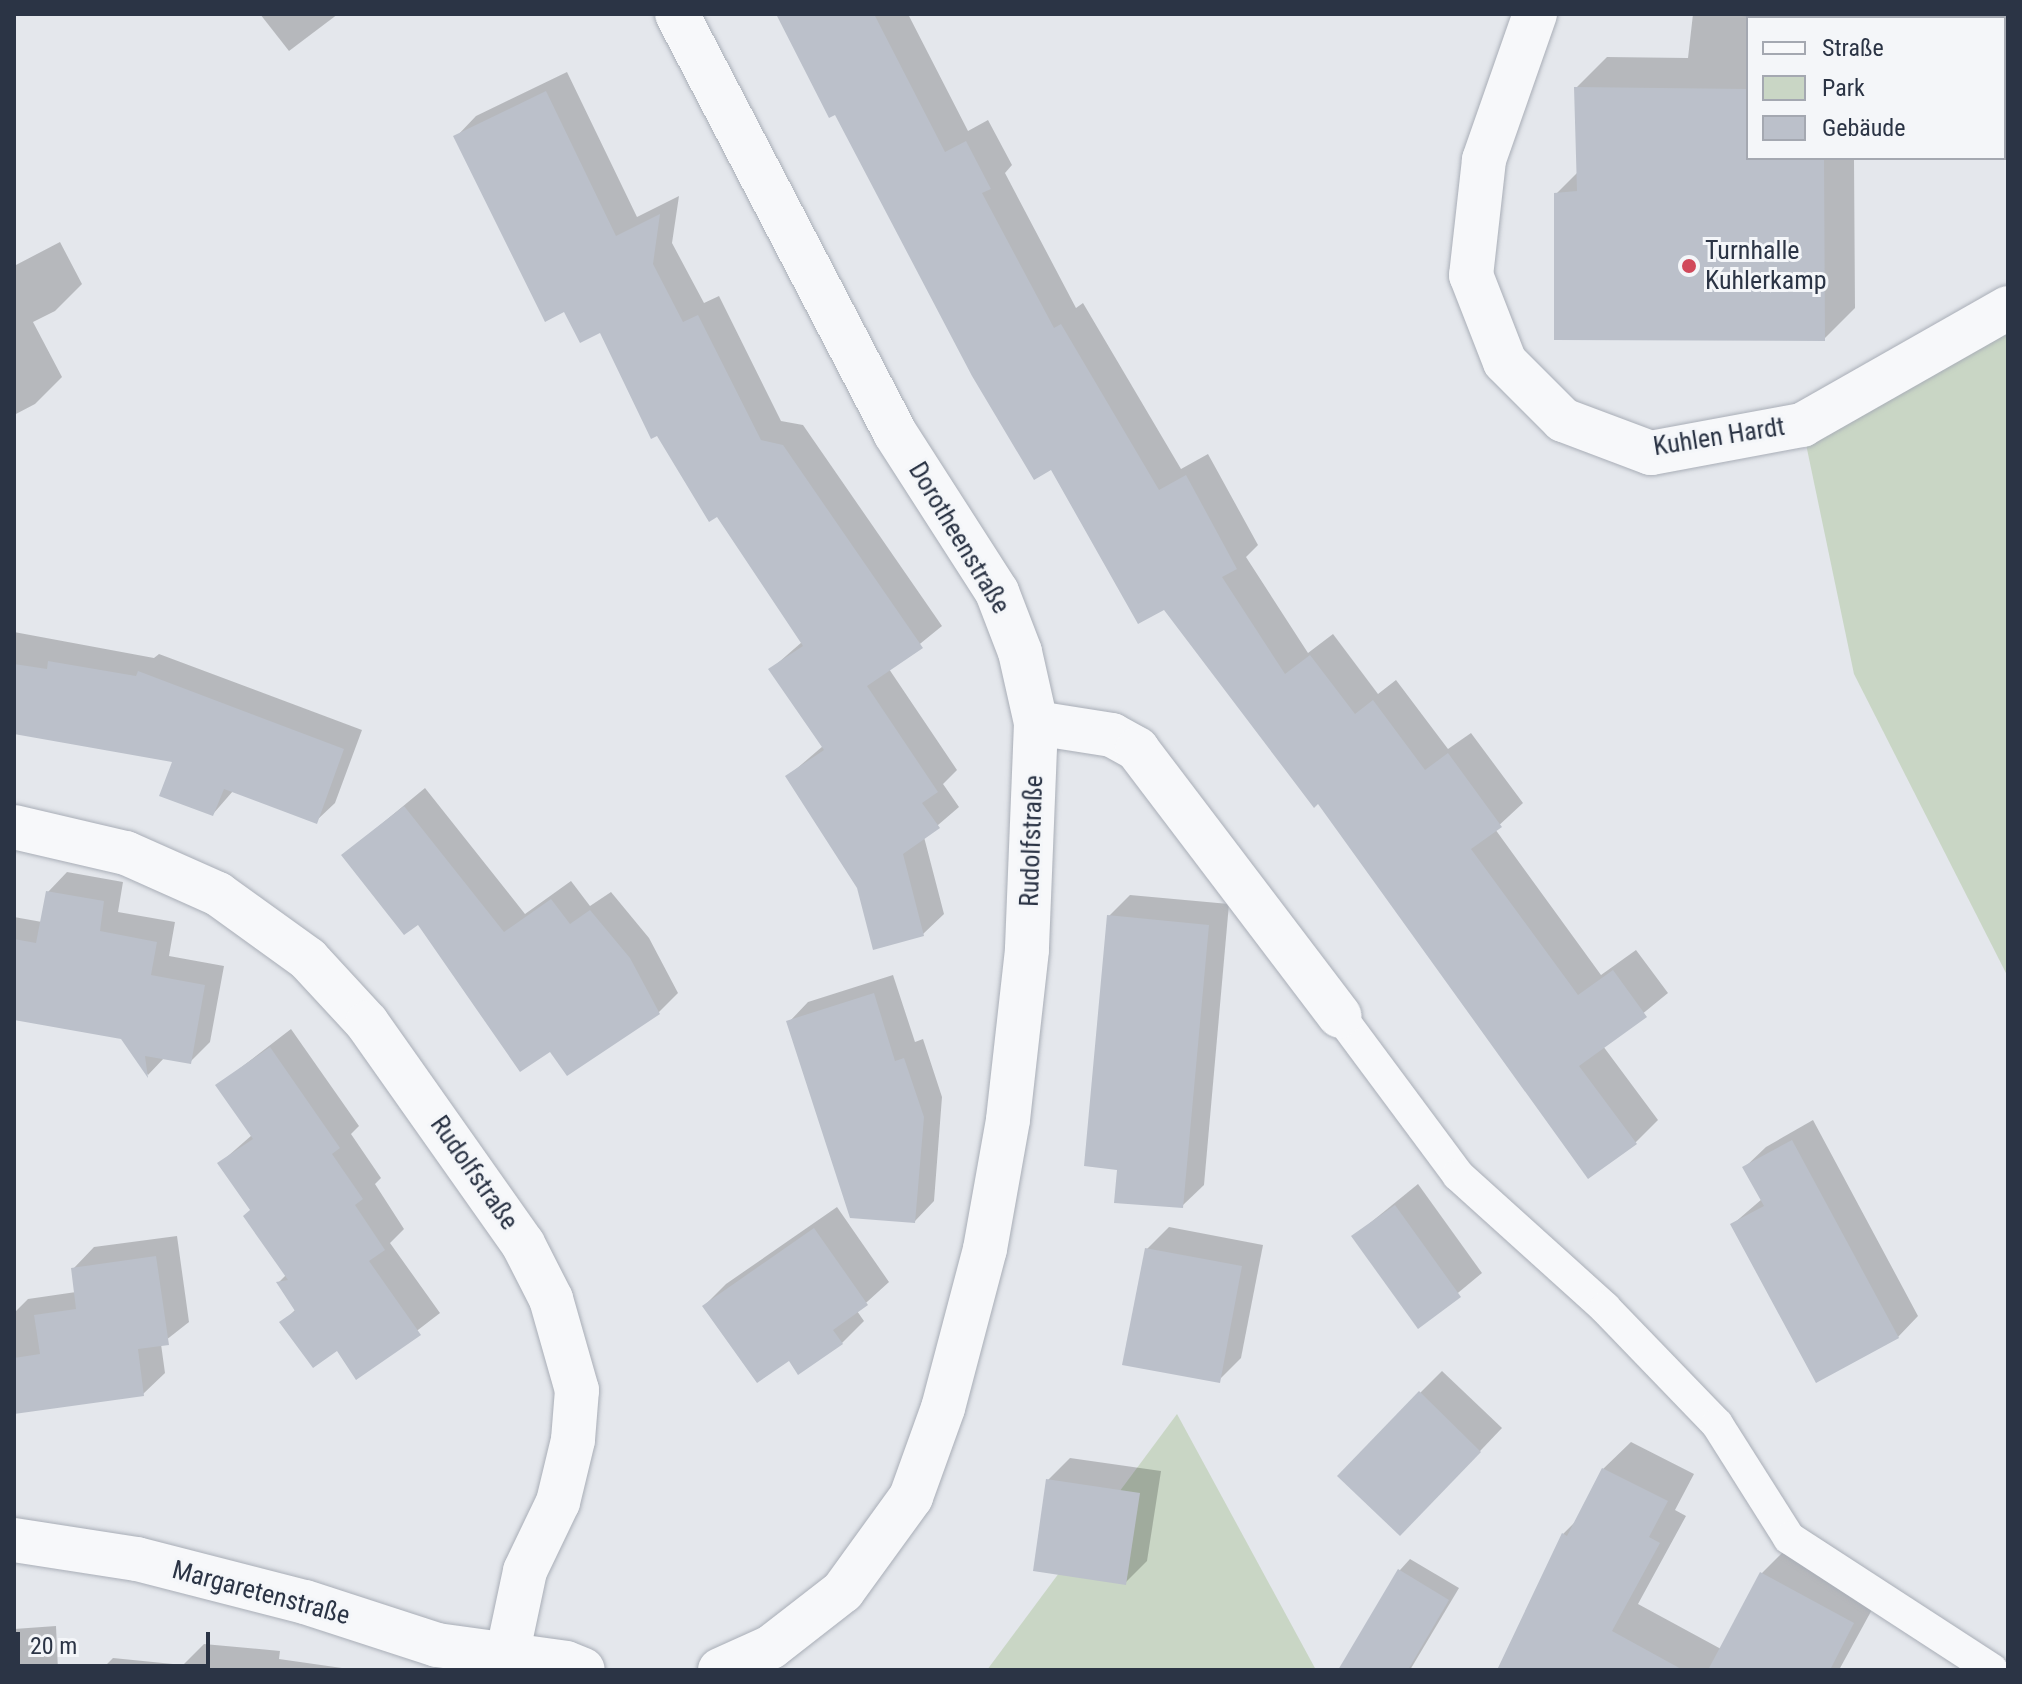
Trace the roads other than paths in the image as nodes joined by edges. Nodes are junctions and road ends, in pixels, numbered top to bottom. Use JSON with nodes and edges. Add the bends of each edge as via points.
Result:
{"nodes":[{"id":1,"x":677,"y":14,"type":"edge"},
{"id":2,"x":1535,"y":14,"type":"edge"},
{"id":3,"x":2008,"y":308,"type":"edge"},
{"id":4,"x":1036,"y":723,"type":"junction"},
{"id":5,"x":14,"y":827,"type":"edge"},
{"id":6,"x":1340,"y":1016,"type":"joint"},
{"id":7,"x":14,"y":1540,"type":"edge"},
{"id":8,"x":505,"y":1661,"type":"edge"},
{"id":9,"x":583,"y":1670,"type":"edge"},
{"id":10,"x":720,"y":1670,"type":"edge"},
{"id":11,"x":1992,"y":1670,"type":"edge"}],
"edges":[{"from":1,"to":4,"type":"street","name":"Dorotheenstraße","via":[[895,433],[997,592],[1020,652]]},
{"from":2,"to":3,"type":"street","name":"Kuhlen Hardt","via":[[1484,160],[1471,275],[1505,362],[1563,420],[1651,453],[1802,425]]},
{"from":4,"to":6,"type":"street","via":[[1112,735],[1137,749]]},
{"from":4,"to":10,"type":"street","name":"Rudolfstraße","via":[[1027,950],[1008,1120],[985,1249],[943,1408],[911,1497],[843,1591],[771,1647]]},
{"from":5,"to":8,"type":"street","name":"Rudolfstraße","via":[[126,853],[192,882],[218,894],[308,959],[367,1023],[523,1244],[551,1299],[577,1390],[573,1440],[558,1502],[525,1571]]},
{"from":6,"to":11,"type":"lane","via":[[1458,1175],[1605,1308],[1717,1424],[1789,1538]]},
{"from":7,"to":8,"type":"street","name":"Margaretenstraße","via":[[137,1559]]},
{"from":8,"to":9,"type":"street"}]}
